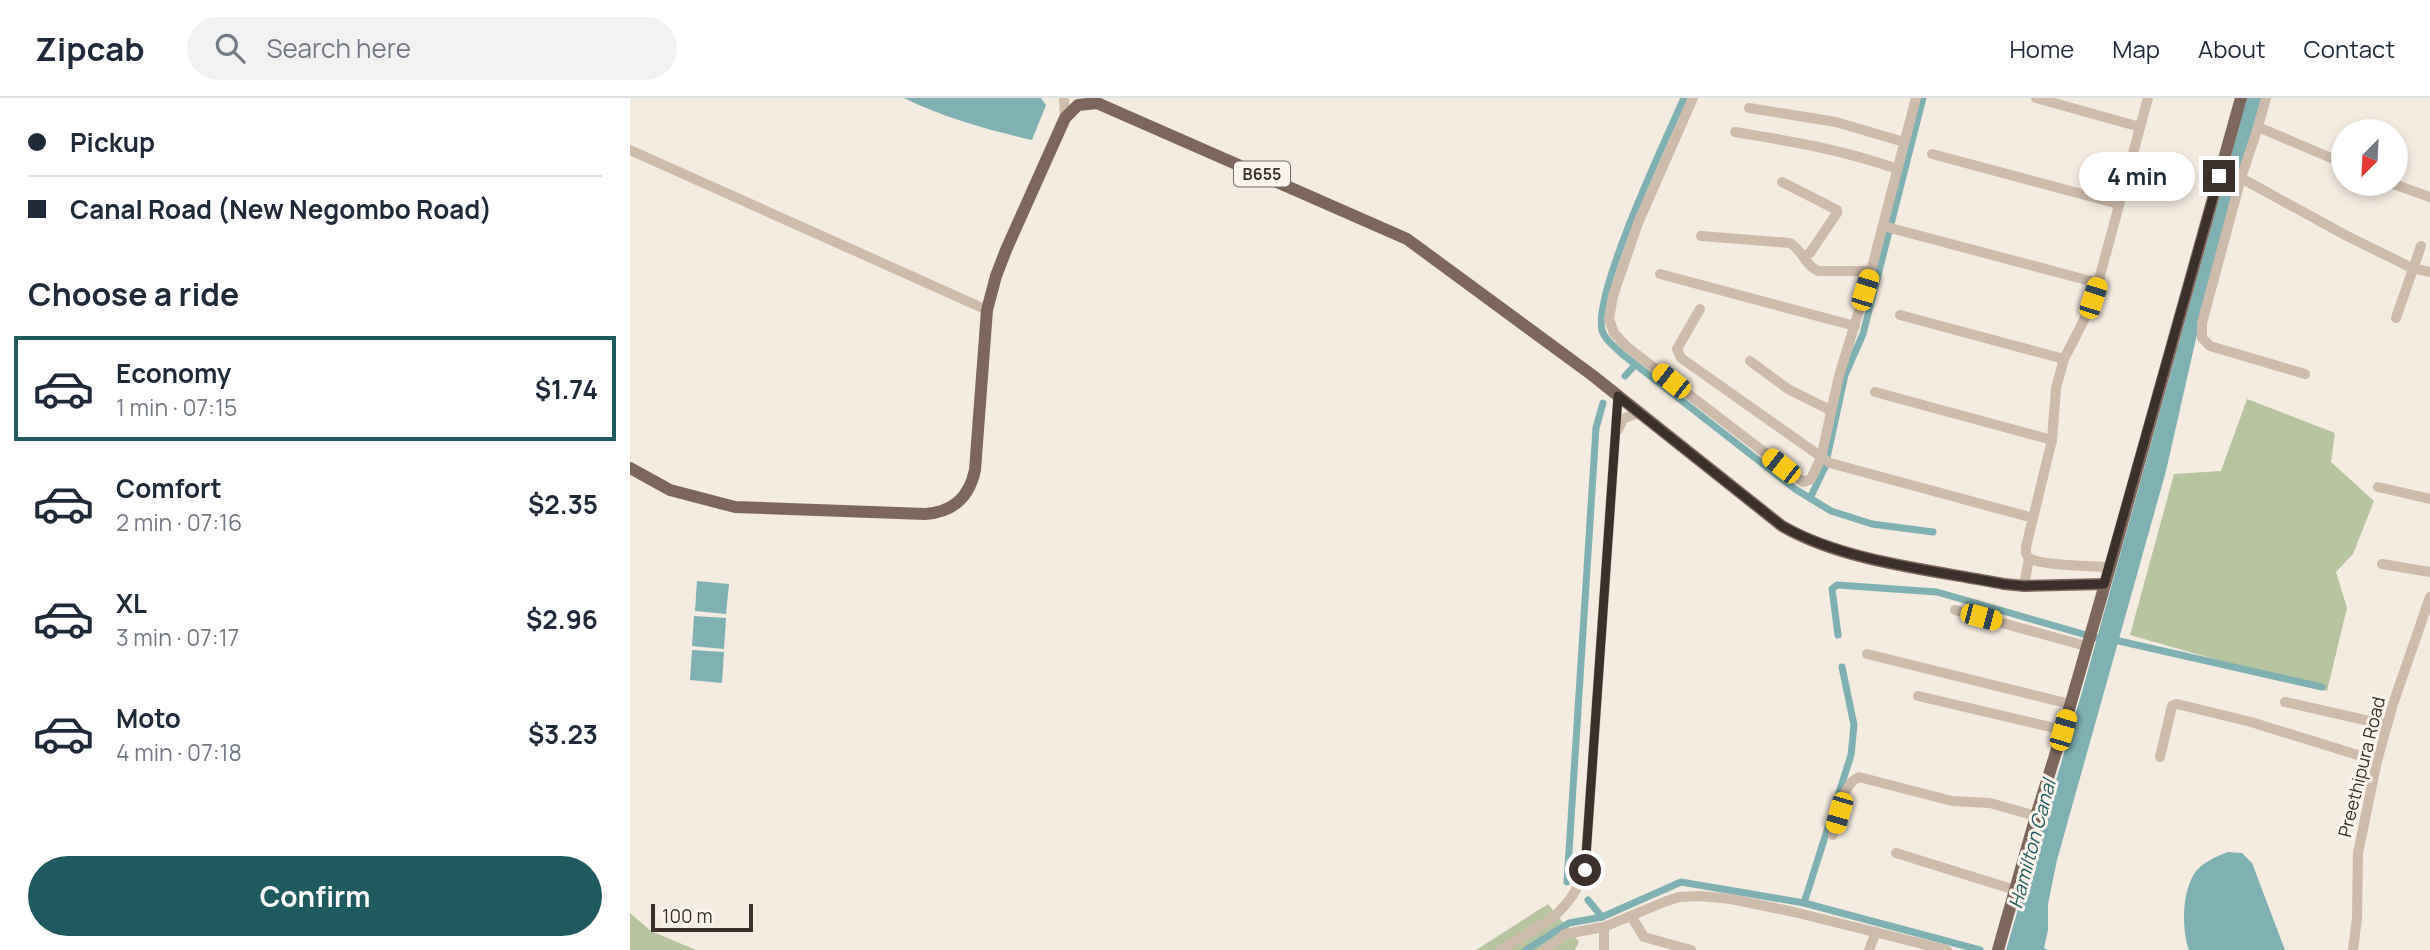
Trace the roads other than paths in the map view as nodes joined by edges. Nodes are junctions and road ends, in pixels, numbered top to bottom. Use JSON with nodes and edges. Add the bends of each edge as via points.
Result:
{"nodes":[{"id":1,"x":1065,"y":98,"type":"edge"},
{"id":2,"x":1693,"y":98,"type":"edge"},
{"id":3,"x":1915,"y":98,"type":"edge"},
{"id":4,"x":2036,"y":98,"type":"edge"},
{"id":5,"x":2148,"y":98,"type":"edge"},
{"id":6,"x":2241,"y":98,"type":"edge"},
{"id":7,"x":2266,"y":98,"type":"edge"},
{"id":8,"x":1093,"y":100,"type":"edge"},
{"id":9,"x":1749,"y":108,"type":"dead end"},
{"id":10,"x":1065,"y":118,"type":"junction"},
{"id":11,"x":2140,"y":127,"type":"junction"},
{"id":12,"x":2258,"y":127,"type":"junction"},
{"id":13,"x":1735,"y":132,"type":"dead end"},
{"id":14,"x":1904,"y":142,"type":"junction"},
{"id":15,"x":630,"y":150,"type":"edge"},
{"id":16,"x":1932,"y":154,"type":"dead end"},
{"id":17,"x":2331,"y":158,"type":"edge"},
{"id":18,"x":1897,"y":169,"type":"junction"},
{"id":19,"x":2241,"y":178,"type":"junction"},
{"id":20,"x":1782,"y":183,"type":"dead end"},
{"id":21,"x":2408,"y":189,"type":"edge"},
{"id":22,"x":2430,"y":197,"type":"edge"},
{"id":23,"x":2119,"y":204,"type":"junction"},
{"id":24,"x":1888,"y":228,"type":"junction"},
{"id":25,"x":1701,"y":236,"type":"dead end"},
{"id":26,"x":2421,"y":246,"type":"dead end"},
{"id":27,"x":1803,"y":256,"type":"junction"},
{"id":28,"x":2412,"y":268,"type":"junction"},
{"id":29,"x":1871,"y":271,"type":"junction"},
{"id":30,"x":2430,"y":272,"type":"edge"},
{"id":31,"x":1660,"y":274,"type":"dead end"},
{"id":32,"x":2098,"y":283,"type":"junction"},
{"id":33,"x":1700,"y":309,"type":"dead end"},
{"id":34,"x":987,"y":310,"type":"junction"},
{"id":35,"x":1900,"y":315,"type":"dead end"},
{"id":36,"x":2396,"y":318,"type":"dead end"},
{"id":37,"x":1854,"y":326,"type":"junction"},
{"id":38,"x":2064,"y":359,"type":"junction"},
{"id":39,"x":1750,"y":361,"type":"dead end"},
{"id":40,"x":2305,"y":374,"type":"dead end"},
{"id":41,"x":1875,"y":392,"type":"dead end"},
{"id":42,"x":1618,"y":396,"type":"junction"},
{"id":43,"x":1830,"y":410,"type":"junction"},
{"id":44,"x":1639,"y":412,"type":"junction"},
{"id":45,"x":1616,"y":434,"type":"junction"},
{"id":46,"x":2052,"y":440,"type":"junction"},
{"id":47,"x":1825,"y":460,"type":"junction"},
{"id":48,"x":630,"y":468,"type":"edge"},
{"id":49,"x":2378,"y":488,"type":"dead end"},
{"id":50,"x":2430,"y":499,"type":"edge"},
{"id":51,"x":2033,"y":518,"type":"junction"},
{"id":52,"x":2029,"y":558,"type":"junction"},
{"id":53,"x":2382,"y":564,"type":"dead end"},
{"id":54,"x":2110,"y":567,"type":"junction"},
{"id":55,"x":2430,"y":572,"type":"edge"},
{"id":56,"x":2104,"y":584,"type":"junction"},
{"id":57,"x":2024,"y":586,"type":"junction"},
{"id":58,"x":2430,"y":597,"type":"edge"},
{"id":59,"x":1955,"y":610,"type":"dead end"},
{"id":60,"x":2087,"y":644,"type":"junction"},
{"id":61,"x":1867,"y":654,"type":"dead end"},
{"id":62,"x":1918,"y":696,"type":"dead end"},
{"id":63,"x":2285,"y":702,"type":"dead end"},
{"id":64,"x":2070,"y":704,"type":"junction"},
{"id":65,"x":2387,"y":724,"type":"junction"},
{"id":66,"x":2063,"y":730,"type":"junction"},
{"id":67,"x":2160,"y":757,"type":"dead end"},
{"id":68,"x":2377,"y":761,"type":"junction"},
{"id":69,"x":2036,"y":816,"type":"junction"},
{"id":70,"x":1833,"y":835,"type":"dead end"},
{"id":71,"x":1896,"y":853,"type":"dead end"},
{"id":72,"x":2015,"y":890,"type":"junction"},
{"id":73,"x":1631,"y":916,"type":"junction"},
{"id":74,"x":1604,"y":927,"type":"junction"},
{"id":75,"x":1876,"y":932,"type":"junction"},
{"id":76,"x":1999,"y":947,"type":"edge"},
{"id":77,"x":1500,"y":950,"type":"edge"},
{"id":78,"x":1545,"y":950,"type":"edge"},
{"id":79,"x":1604,"y":950,"type":"edge"},
{"id":80,"x":1691,"y":950,"type":"edge"},
{"id":81,"x":1869,"y":950,"type":"edge"},
{"id":82,"x":1947,"y":950,"type":"edge"},
{"id":83,"x":2353,"y":950,"type":"edge"}],
"edges":[{"from":1,"to":10,"type":"street"},
{"from":2,"to":47,"type":"street","via":[[1638,223],[1613,296],[1609,319],[1614,333],[1803,482],[1811,479]]},
{"from":3,"to":14,"type":"street"},
{"from":4,"to":11,"type":"street"},
{"from":5,"to":11,"type":"street"},
{"from":6,"to":54,"type":"main road"},
{"from":7,"to":12,"type":"street"},
{"from":8,"to":10,"type":"main road","number":"B655"},
{"from":8,"to":42,"type":"main road","number":"B655","via":[[1407,239]]},
{"from":9,"to":14,"type":"street","via":[[1836,122]]},
{"from":10,"to":34,"type":"main road","via":[[1006,250]]},
{"from":11,"to":23,"type":"street"},
{"from":12,"to":17,"type":"street"},
{"from":12,"to":19,"type":"street"},
{"from":13,"to":18,"type":"street","via":[[1861,156]]},
{"from":14,"to":18,"type":"street"},
{"from":15,"to":34,"type":"street"},
{"from":16,"to":23,"type":"street"},
{"from":18,"to":24,"type":"street"},
{"from":19,"to":28,"type":"street"},
{"from":19,"to":40,"type":"street","via":[[2202,323],[2202,338],[2210,346]]},
{"from":20,"to":27,"type":"street","via":[[1837,210],[1810,253]]},
{"from":21,"to":22,"type":"street"},
{"from":23,"to":32,"type":"street"},
{"from":24,"to":29,"type":"street"},
{"from":24,"to":32,"type":"street"},
{"from":25,"to":27,"type":"street","via":[[1790,243]]},
{"from":26,"to":28,"type":"street"},
{"from":27,"to":29,"type":"street","via":[[1818,271]]},
{"from":28,"to":30,"type":"street"},
{"from":28,"to":36,"type":"street"},
{"from":29,"to":37,"type":"street"},
{"from":31,"to":37,"type":"street"},
{"from":32,"to":38,"type":"street"},
{"from":33,"to":47,"type":"street","via":[[1677,348],[1681,358]]},
{"from":34,"to":48,"type":"main road","via":[[972,485],[961,503],[940,513],[735,507],[670,490]]},
{"from":35,"to":38,"type":"street"},
{"from":37,"to":43,"type":"street"},
{"from":38,"to":46,"type":"street","via":[[2056,388]]},
{"from":39,"to":43,"type":"street","via":[[1788,389]]},
{"from":41,"to":46,"type":"street"},
{"from":42,"to":44,"type":"main road","number":"B655"},
{"from":42,"to":45,"type":"street"},
{"from":43,"to":47,"type":"street"},
{"from":44,"to":45,"type":"street","via":[[1623,419]]},
{"from":44,"to":57,"type":"main road","number":"B655","via":[[1807,541],[1849,554]]},
{"from":45,"to":77,"type":"street","via":[[1585,870],[1567,905]]},
{"from":46,"to":51,"type":"street"},
{"from":47,"to":51,"type":"street"},
{"from":49,"to":50,"type":"street"},
{"from":51,"to":52,"type":"street","via":[[2026,547]]},
{"from":52,"to":54,"type":"street"},
{"from":52,"to":57,"type":"street"},
{"from":53,"to":55,"type":"street"},
{"from":54,"to":56,"type":"main road"},
{"from":56,"to":57,"type":"main road","number":"B655"},
{"from":56,"to":60,"type":"main road"},
{"from":58,"to":65,"type":"street","name":"Preethipura Road"},
{"from":59,"to":60,"type":"street"},
{"from":60,"to":64,"type":"main road"},
{"from":61,"to":64,"type":"street"},
{"from":62,"to":66,"type":"street"},
{"from":63,"to":65,"type":"street"},
{"from":64,"to":66,"type":"main road"},
{"from":65,"to":68,"type":"street","name":"Preethipura Road"},
{"from":66,"to":69,"type":"main road"},
{"from":67,"to":68,"type":"street","via":[[2172,706],[2177,704]]},
{"from":68,"to":83,"type":"street","name":"Preethipura Road","via":[[2358,853]]},
{"from":69,"to":70,"type":"street","via":[[1990,803],[1952,801],[1859,776],[1845,791]]},
{"from":69,"to":72,"type":"main road"},
{"from":71,"to":72,"type":"street"},
{"from":72,"to":76,"type":"main road"},
{"from":73,"to":74,"type":"street"},
{"from":73,"to":75,"type":"street","via":[[1679,897],[1699,896]]},
{"from":73,"to":80,"type":"street","via":[[1644,937]]},
{"from":74,"to":78,"type":"street","via":[[1565,933]]},
{"from":74,"to":79,"type":"street"},
{"from":75,"to":81,"type":"street"},
{"from":75,"to":82,"type":"street"}]}
